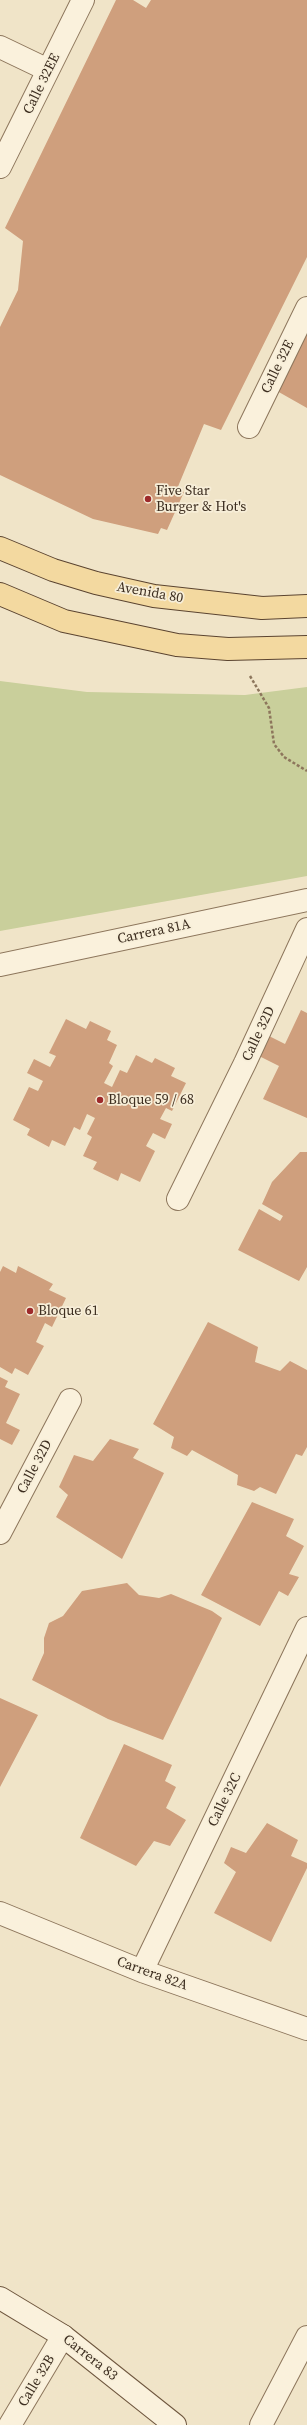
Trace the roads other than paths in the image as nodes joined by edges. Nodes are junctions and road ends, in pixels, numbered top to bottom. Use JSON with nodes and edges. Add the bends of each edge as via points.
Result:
{"nodes":[{"id":1,"x":83,"y":0,"type":"edge"},
{"id":2,"x":0,"y":46,"type":"edge"},
{"id":3,"x":48,"y":70,"type":"junction"},
{"id":4,"x":0,"y":167,"type":"edge"},
{"id":5,"x":307,"y":308,"type":"edge"},
{"id":6,"x":249,"y":426,"type":"dead end"},
{"id":7,"x":0,"y":548,"type":"edge"},
{"id":8,"x":0,"y":594,"type":"edge"},
{"id":9,"x":307,"y":606,"type":"edge"},
{"id":10,"x":307,"y":648,"type":"edge"},
{"id":11,"x":307,"y":900,"type":"edge"},
{"id":12,"x":307,"y":929,"type":"edge"},
{"id":13,"x":0,"y":965,"type":"edge"},
{"id":14,"x":178,"y":1199,"type":"dead end"},
{"id":15,"x":70,"y":1400,"type":"dead end"},
{"id":16,"x":0,"y":1533,"type":"edge"},
{"id":17,"x":307,"y":1628,"type":"edge"},
{"id":18,"x":0,"y":1913,"type":"edge"},
{"id":19,"x":142,"y":1971,"type":"junction"},
{"id":20,"x":307,"y":2029,"type":"edge"},
{"id":21,"x":0,"y":2298,"type":"edge"},
{"id":22,"x":63,"y":2336,"type":"junction"},
{"id":23,"x":307,"y":2337,"type":"edge"},
{"id":24,"x":10,"y":2425,"type":"edge"},
{"id":25,"x":175,"y":2425,"type":"edge"},
{"id":26,"x":261,"y":2425,"type":"edge"}],
"edges":[{"from":1,"to":3,"type":"street","name":"Calle 32EE"},
{"from":2,"to":3,"type":"street"},
{"from":3,"to":4,"type":"street","name":"Calle 32EE"},
{"from":5,"to":6,"type":"street","name":"Calle 32E"},
{"from":7,"to":9,"type":"main road","name":"Avenida 80","via":[[96,584],[154,596],[262,608]]},
{"from":8,"to":10,"type":"main road","via":[[64,621],[177,645],[228,649]]},
{"from":11,"to":13,"type":"street","name":"Carrera 81A"},
{"from":12,"to":14,"type":"street","name":"Calle 32D","via":[[245,1064],[206,1138]]},
{"from":15,"to":16,"type":"street","name":"Calle 32D"},
{"from":17,"to":19,"type":"street","name":"Calle 32C"},
{"from":18,"to":19,"type":"street","name":"Carrera 82A"},
{"from":19,"to":20,"type":"street","name":"Carrera 82A"},
{"from":21,"to":22,"type":"street","name":"Carrera 83"},
{"from":22,"to":24,"type":"street","name":"Calle 32B"},
{"from":22,"to":25,"type":"street","name":"Carrera 83"},
{"from":23,"to":26,"type":"street"}]}
